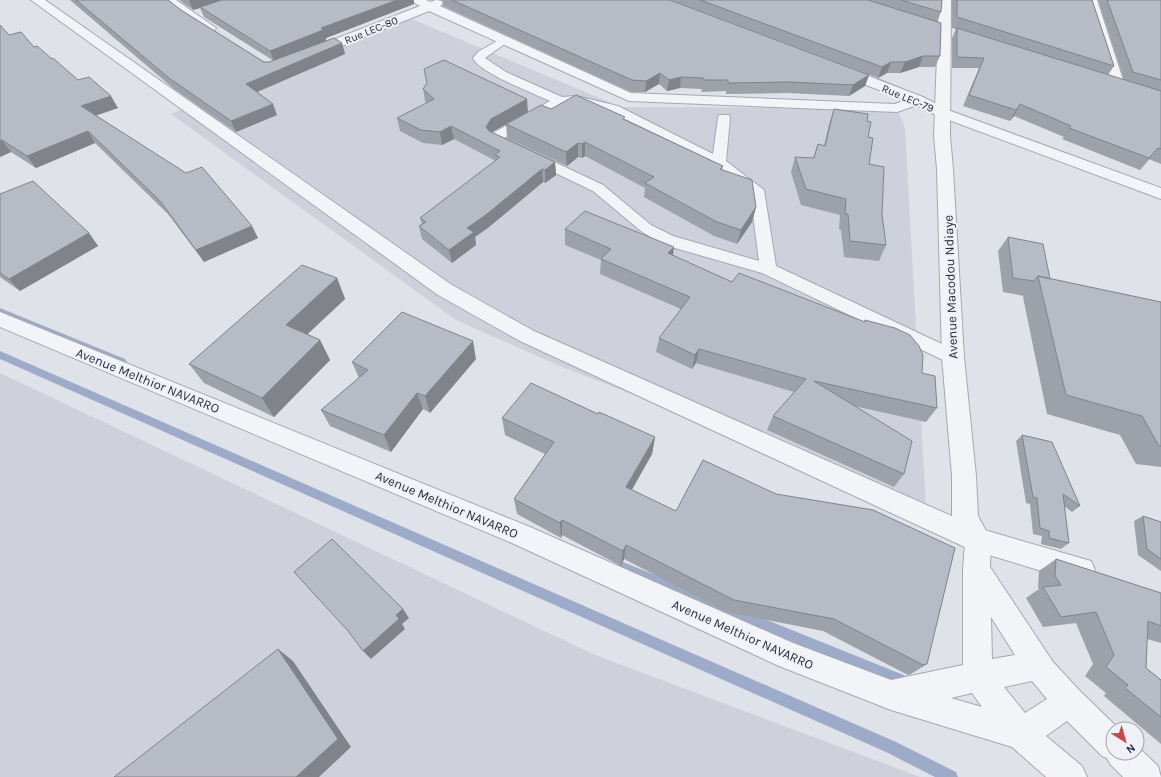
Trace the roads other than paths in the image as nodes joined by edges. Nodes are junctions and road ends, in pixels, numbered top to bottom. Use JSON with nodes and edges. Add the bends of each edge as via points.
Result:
{"nodes":[{"id":1,"x":37,"y":0,"type":"edge"},
{"id":2,"x":168,"y":0,"type":"edge"},
{"id":3,"x":416,"y":0,"type":"edge"},
{"id":4,"x":446,"y":0,"type":"edge"},
{"id":5,"x":945,"y":0,"type":"edge"},
{"id":6,"x":1091,"y":0,"type":"edge"},
{"id":7,"x":429,"y":6,"type":"junction"},
{"id":8,"x":205,"y":12,"type":"edge"},
{"id":9,"x":191,"y":16,"type":"junction"},
{"id":10,"x":222,"y":36,"type":"edge"},
{"id":11,"x":502,"y":41,"type":"junction"},
{"id":12,"x":303,"y":56,"type":"edge"},
{"id":13,"x":824,"y":64,"type":"edge"},
{"id":14,"x":1103,"y":81,"type":"edge"},
{"id":15,"x":1118,"y":86,"type":"junction"},
{"id":16,"x":1132,"y":90,"type":"edge"},
{"id":17,"x":629,"y":97,"type":"junction"},
{"id":18,"x":918,"y":100,"type":"junction"},
{"id":19,"x":560,"y":101,"type":"junction"},
{"id":20,"x":614,"y":109,"type":"junction"},
{"id":21,"x":943,"y":113,"type":"junction"},
{"id":22,"x":724,"y":118,"type":"dead end"},
{"id":23,"x":719,"y":162,"type":"junction"},
{"id":24,"x":1161,"y":194,"type":"edge"},
{"id":25,"x":768,"y":269,"type":"junction"},
{"id":26,"x":0,"y":319,"type":"edge"},
{"id":27,"x":953,"y":357,"type":"junction"},
{"id":28,"x":978,"y":540,"type":"junction"},
{"id":29,"x":976,"y":570,"type":"junction"},
{"id":30,"x":1107,"y":578,"type":"edge"},
{"id":31,"x":1038,"y":665,"type":"junction"},
{"id":32,"x":978,"y":677,"type":"junction"},
{"id":33,"x":891,"y":695,"type":"junction"},
{"id":34,"x":1069,"y":702,"type":"junction"},
{"id":35,"x":1022,"y":734,"type":"junction"},
{"id":36,"x":1105,"y":737,"type":"edge"},
{"id":37,"x":1130,"y":761,"type":"edge"},
{"id":38,"x":1071,"y":777,"type":"edge"},
{"id":39,"x":1146,"y":777,"type":"edge"}],
"edges":[{"from":1,"to":28,"type":"street","via":[[445,290],[482,312],[582,362]]},
{"from":2,"to":9,"type":"street"},
{"from":3,"to":7,"type":"street"},
{"from":4,"to":7,"type":"street","name":"Rue LEC-80"},
{"from":5,"to":21,"type":"street","name":"Avenue Macodou Ndiaye"},
{"from":6,"to":15,"type":"street"},
{"from":7,"to":11,"type":"street"},
{"from":7,"to":12,"type":"street","name":"Rue LEC-80"},
{"from":8,"to":9,"type":"street"},
{"from":9,"to":10,"type":"street"},
{"from":11,"to":17,"type":"street"},
{"from":11,"to":19,"type":"lane","via":[[482,54],[480,61],[502,75]]},
{"from":13,"to":18,"type":"street","name":"Rue LEC-79"},
{"from":14,"to":15,"type":"street"},
{"from":15,"to":16,"type":"street"},
{"from":17,"to":18,"type":"street","via":[[897,108]]},
{"from":17,"to":20,"type":"lane"},
{"from":18,"to":21,"type":"street","name":"Rue LEC-79"},
{"from":19,"to":20,"type":"lane","via":[[576,100]]},
{"from":19,"to":25,"type":"lane","via":[[496,139],[598,188],[646,228],[667,240]]},
{"from":20,"to":23,"type":"lane"},
{"from":21,"to":24,"type":"street","name":"Rue LEC-79"},
{"from":21,"to":27,"type":"street","name":"Avenue Macodou Ndiaye"},
{"from":22,"to":23,"type":"lane"},
{"from":23,"to":25,"type":"lane","via":[[757,190]]},
{"from":25,"to":27,"type":"lane"},
{"from":26,"to":33,"type":"street","name":"Avenue Melthior NAVARRO","via":[[522,536],[789,656]]},
{"from":27,"to":28,"type":"street","name":"Avenue Macodou Ndiaye","via":[[964,476],[965,519]]},
{"from":28,"to":29,"type":"street"},
{"from":28,"to":30,"type":"street"},
{"from":29,"to":31,"type":"street"},
{"from":29,"to":32,"type":"street"},
{"from":31,"to":32,"type":"street"},
{"from":31,"to":34,"type":"street"},
{"from":32,"to":33,"type":"street"},
{"from":32,"to":35,"type":"street"},
{"from":33,"to":35,"type":"street","name":"Avenue Melthior NAVARRO"},
{"from":34,"to":35,"type":"street"},
{"from":34,"to":36,"type":"street"},
{"from":35,"to":38,"type":"street"},
{"from":37,"to":39,"type":"street"}]}
